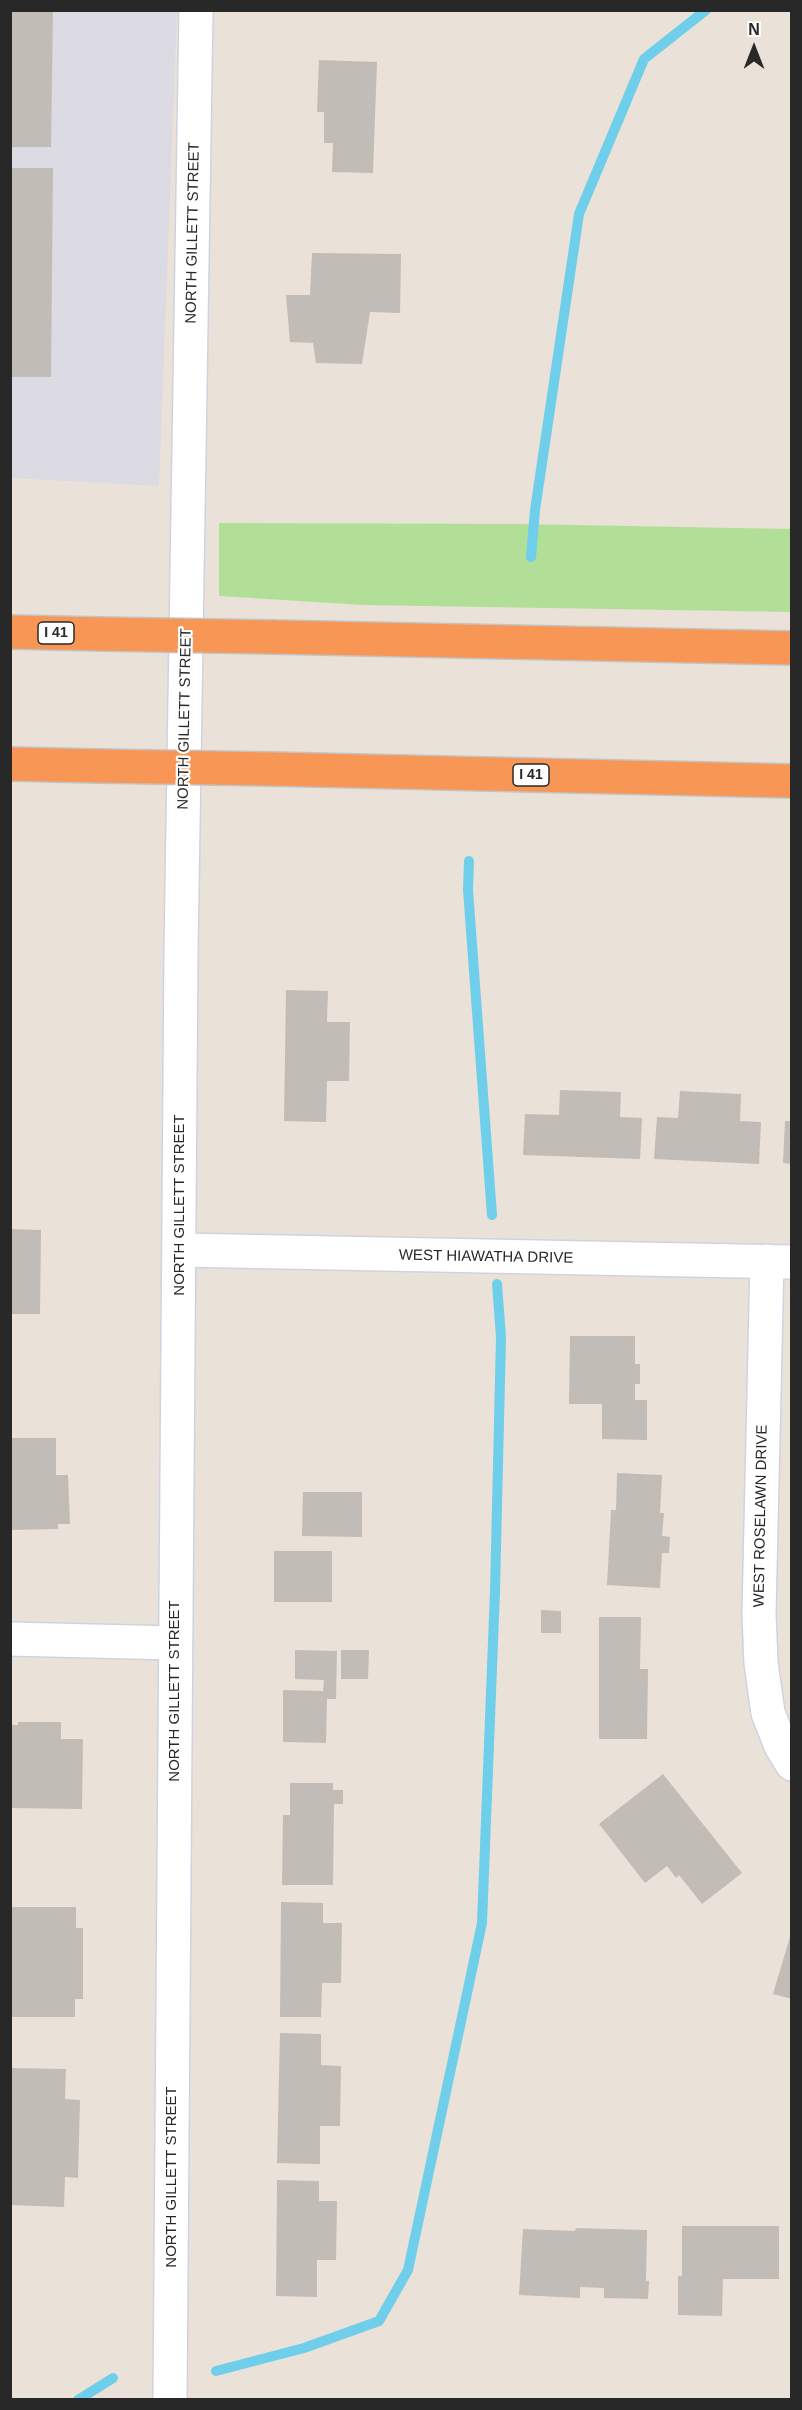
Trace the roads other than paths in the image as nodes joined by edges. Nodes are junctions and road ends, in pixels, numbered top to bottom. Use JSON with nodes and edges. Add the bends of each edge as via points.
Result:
{"nodes":[{"id":1,"x":196,"y":10,"type":"edge"},
{"id":2,"x":10,"y":632,"type":"edge"},
{"id":3,"x":792,"y":648,"type":"edge"},
{"id":4,"x":10,"y":764,"type":"edge"},
{"id":5,"x":792,"y":781,"type":"edge"},
{"id":6,"x":180,"y":1250,"type":"junction"},
{"id":7,"x":779,"y":1262,"type":"edge"},
{"id":8,"x":10,"y":1640,"type":"edge"},
{"id":9,"x":175,"y":1643,"type":"junction"},
{"id":10,"x":792,"y":1764,"type":"edge"},
{"id":11,"x":170,"y":2400,"type":"edge"}],
"edges":[{"from":1,"to":6,"type":"street","name":"NORTH GILLETT STREET"},
{"from":2,"to":3,"type":"highway","number":"I 41","bridge":true},
{"from":4,"to":5,"type":"highway","number":"I 41","bridge":true},
{"from":6,"to":7,"type":"street","name":"WEST HIAWATHA DRIVE"},
{"from":6,"to":9,"type":"street","name":"NORTH GILLETT STREET"},
{"from":7,"to":10,"type":"street","name":"WEST ROSELAWN DRIVE","via":[[759,1614],[768,1713]]},
{"from":8,"to":9,"type":"street"},
{"from":9,"to":11,"type":"street","name":"NORTH GILLETT STREET"}]}
